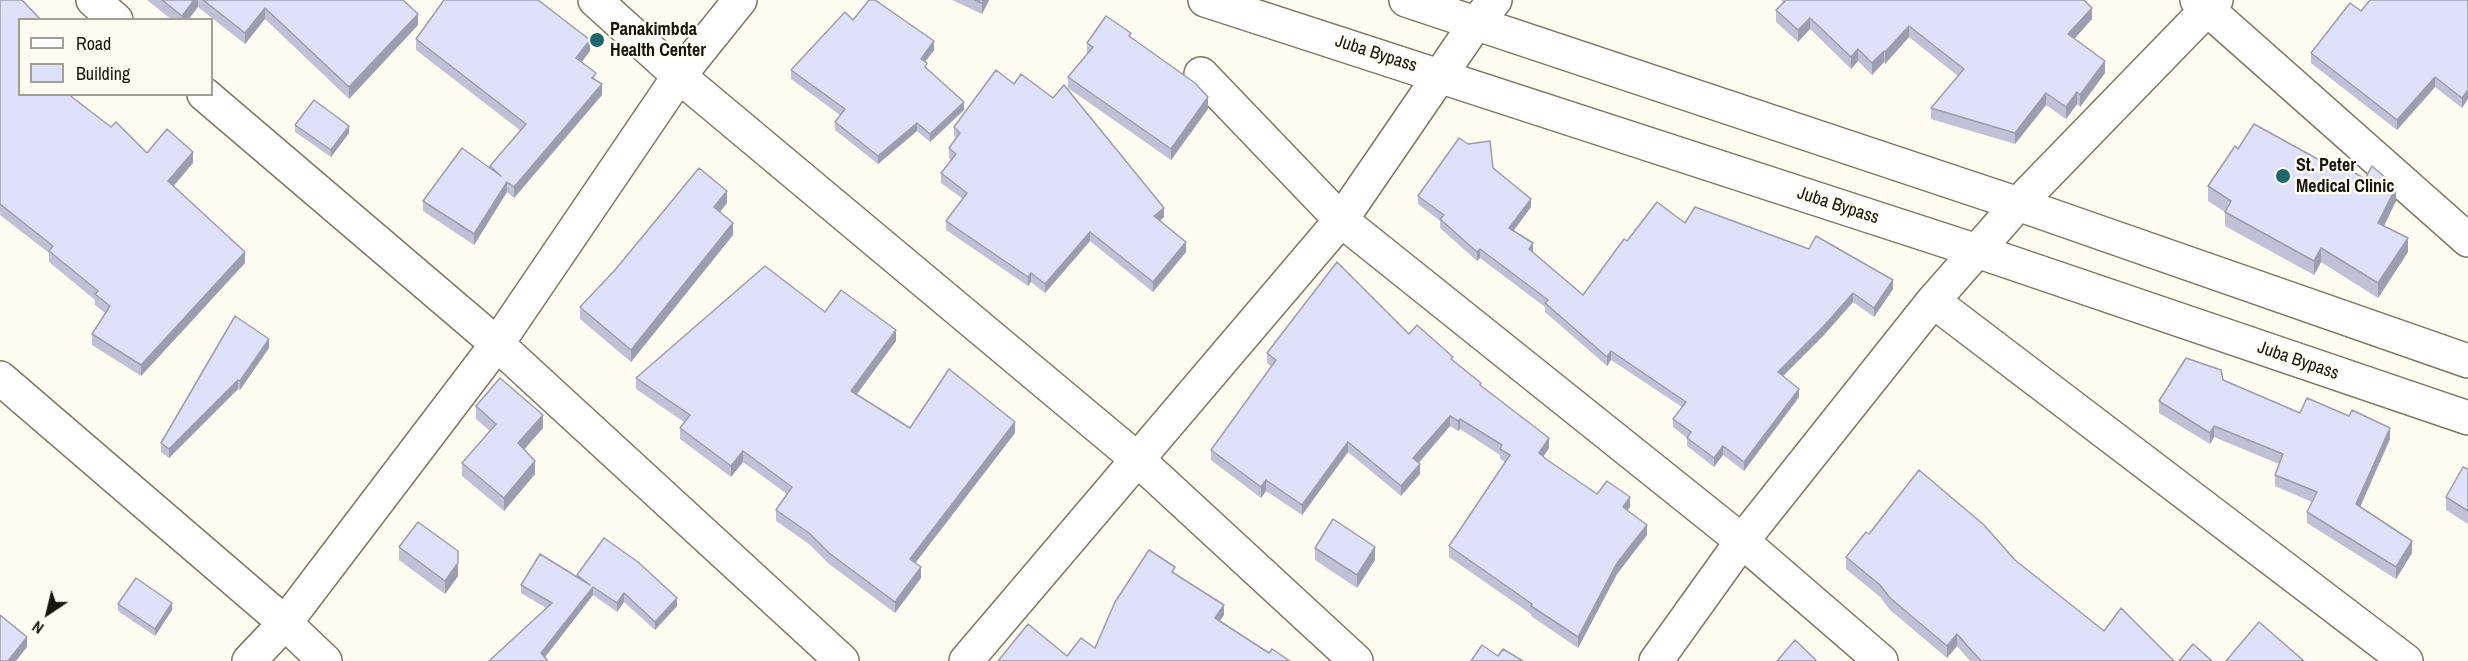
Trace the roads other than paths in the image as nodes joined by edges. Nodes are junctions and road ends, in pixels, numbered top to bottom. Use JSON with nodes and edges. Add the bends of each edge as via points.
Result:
{"nodes":[{"id":1,"x":93,"y":0,"type":"edge"},
{"id":2,"x":595,"y":0,"type":"edge"},
{"id":3,"x":740,"y":0,"type":"edge"},
{"id":4,"x":1205,"y":0,"type":"edge"},
{"id":5,"x":1406,"y":0,"type":"edge"},
{"id":6,"x":2207,"y":3,"type":"edge"},
{"id":7,"x":1486,"y":11,"type":"edge"},
{"id":8,"x":114,"y":18,"type":"edge"},
{"id":9,"x":1201,"y":74,"type":"dead end"},
{"id":10,"x":1441,"y":75,"type":"junction"},
{"id":11,"x":679,"y":76,"type":"junction"},
{"id":12,"x":206,"y":96,"type":"edge"},
{"id":13,"x":2018,"y":204,"type":"junction"},
{"id":14,"x":1341,"y":220,"type":"junction"},
{"id":15,"x":2468,"y":240,"type":"edge"},
{"id":16,"x":1977,"y":251,"type":"junction"},
{"id":17,"x":1933,"y":301,"type":"junction"},
{"id":18,"x":497,"y":344,"type":"junction"},
{"id":19,"x":2468,"y":361,"type":"edge"},
{"id":20,"x":0,"y":378,"type":"edge"},
{"id":21,"x":2468,"y":418,"type":"edge"},
{"id":22,"x":1137,"y":459,"type":"junction"},
{"id":23,"x":1742,"y":541,"type":"junction"},
{"id":24,"x":285,"y":623,"type":"junction"},
{"id":25,"x":249,"y":661,"type":"edge"},
{"id":26,"x":325,"y":661,"type":"edge"},
{"id":27,"x":842,"y":661,"type":"edge"},
{"id":28,"x":966,"y":661,"type":"edge"},
{"id":29,"x":1356,"y":661,"type":"edge"},
{"id":30,"x":1656,"y":661,"type":"edge"},
{"id":31,"x":1881,"y":661,"type":"edge"},
{"id":32,"x":2406,"y":661,"type":"edge"}],
"edges":[{"from":1,"to":8,"type":"street"},
{"from":2,"to":11,"type":"street"},
{"from":3,"to":11,"type":"street"},
{"from":4,"to":10,"type":"street","name":"Juba Bypass"},
{"from":5,"to":7,"type":"street"},
{"from":6,"to":13,"type":"street"},
{"from":6,"to":15,"type":"street"},
{"from":7,"to":10,"type":"street"},
{"from":7,"to":13,"type":"street"},
{"from":9,"to":14,"type":"street"},
{"from":10,"to":14,"type":"street"},
{"from":10,"to":16,"type":"street","name":"Juba Bypass"},
{"from":11,"to":18,"type":"street"},
{"from":11,"to":22,"type":"street"},
{"from":12,"to":18,"type":"street"},
{"from":13,"to":16,"type":"street"},
{"from":13,"to":19,"type":"street"},
{"from":14,"to":22,"type":"street"},
{"from":14,"to":23,"type":"street"},
{"from":16,"to":17,"type":"street"},
{"from":16,"to":21,"type":"street","name":"Juba Bypass"},
{"from":17,"to":23,"type":"street"},
{"from":17,"to":32,"type":"street"},
{"from":18,"to":24,"type":"street"},
{"from":18,"to":27,"type":"street"},
{"from":20,"to":24,"type":"street"},
{"from":22,"to":28,"type":"street"},
{"from":22,"to":29,"type":"street"},
{"from":23,"to":30,"type":"street"},
{"from":23,"to":31,"type":"street"},
{"from":24,"to":25,"type":"street"},
{"from":24,"to":26,"type":"street"}]}
